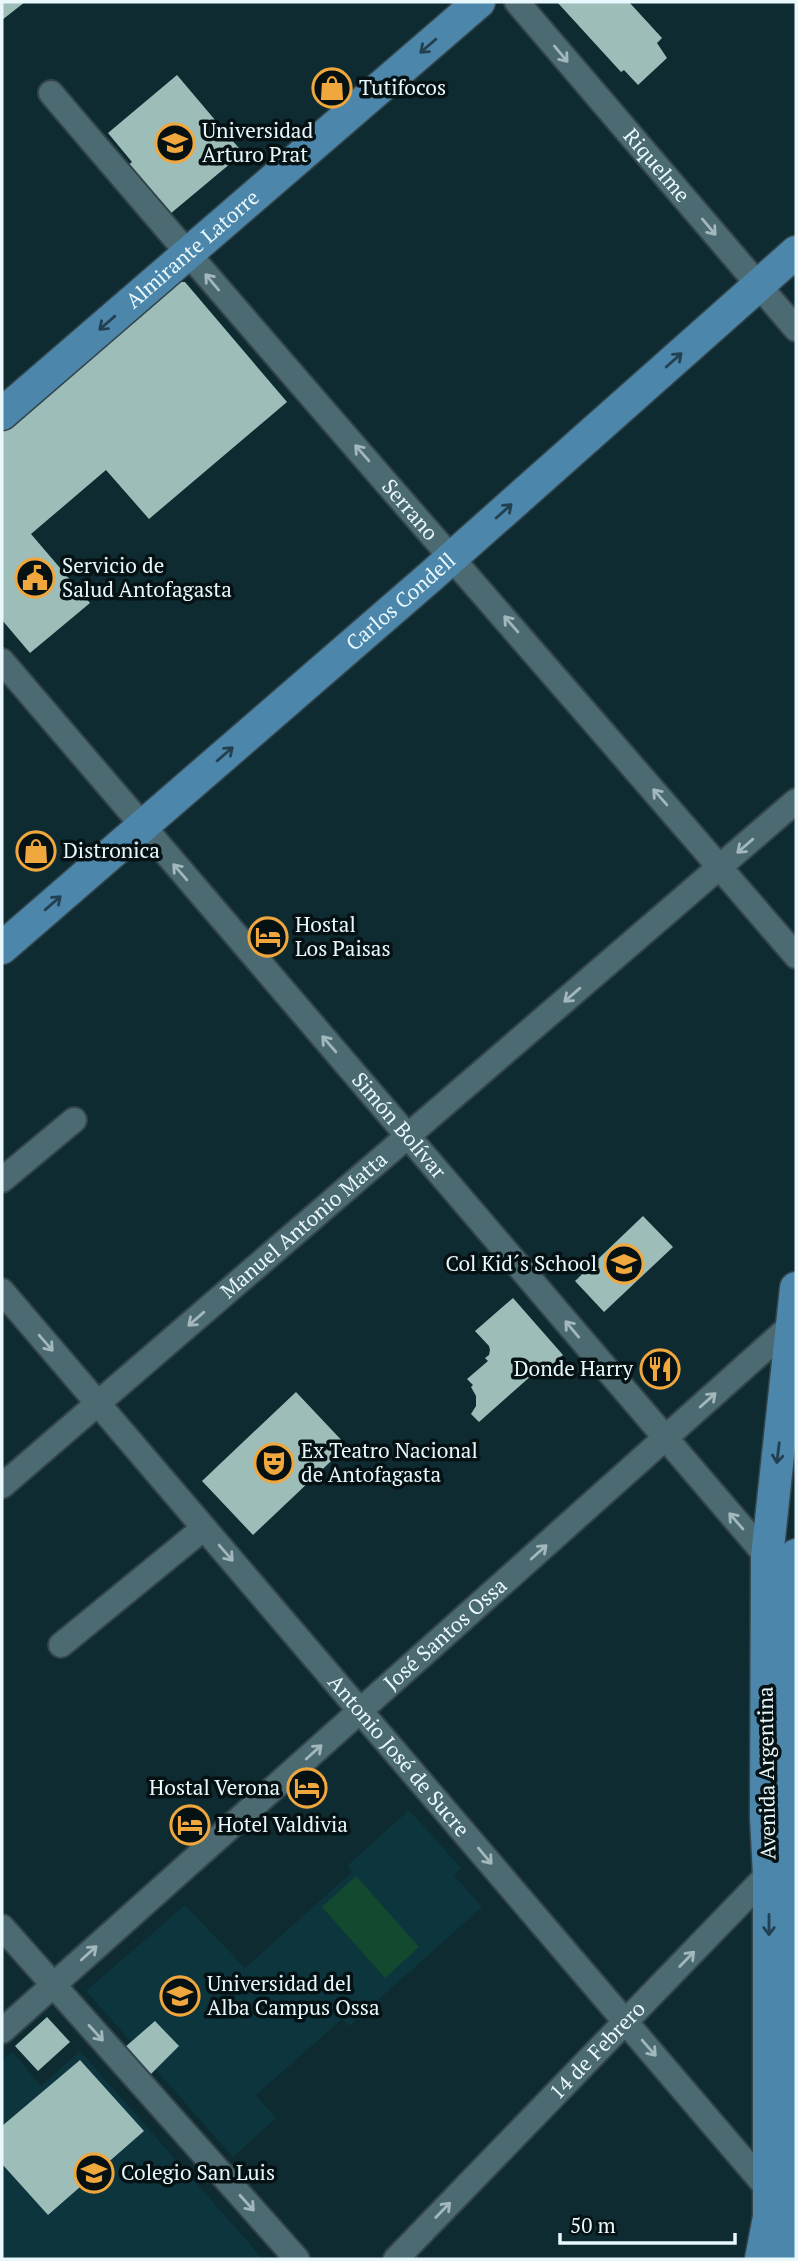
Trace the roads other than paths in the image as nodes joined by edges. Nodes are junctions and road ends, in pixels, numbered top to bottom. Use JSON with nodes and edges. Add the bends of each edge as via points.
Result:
{"nodes":[{"id":1,"x":479,"y":2,"type":"edge"},
{"id":2,"x":517,"y":2,"type":"edge"},
{"id":3,"x":51,"y":93,"type":"dead end"},
{"id":4,"x":796,"y":252,"type":"edge"},
{"id":5,"x":188,"y":253,"type":"junction"},
{"id":6,"x":758,"y":285,"type":"junction"},
{"id":7,"x":796,"y":329,"type":"edge"},
{"id":8,"x":2,"y":414,"type":"edge"},
{"id":9,"x":453,"y":557,"type":"junction"},
{"id":10,"x":2,"y":661,"type":"edge"},
{"id":11,"x":796,"y":802,"type":"edge"},
{"id":12,"x":141,"y":827,"type":"junction"},
{"id":13,"x":720,"y":867,"type":"junction"},
{"id":14,"x":2,"y":948,"type":"edge"},
{"id":15,"x":796,"y":956,"type":"edge"},
{"id":16,"x":74,"y":1120,"type":"dead end"},
{"id":17,"x":408,"y":1136,"type":"junction"},
{"id":18,"x":2,"y":1180,"type":"edge"},
{"id":19,"x":796,"y":1287,"type":"edge"},
{"id":20,"x":2,"y":1291,"type":"edge"},
{"id":21,"x":794,"y":1323,"type":"edge"},
{"id":22,"x":98,"y":1403,"type":"junction"},
{"id":23,"x":665,"y":1439,"type":"junction"},
{"id":24,"x":2,"y":1486,"type":"edge"},
{"id":25,"x":204,"y":1528,"type":"junction"},
{"id":26,"x":782,"y":1556,"type":"edge"},
{"id":27,"x":796,"y":1590,"type":"edge"},
{"id":28,"x":61,"y":1645,"type":"dead end"},
{"id":29,"x":360,"y":1711,"type":"junction"},
{"id":30,"x":794,"y":1841,"type":"edge"},
{"id":31,"x":769,"y":1875,"type":"junction"},
{"id":32,"x":2,"y":1927,"type":"edge"},
{"id":33,"x":53,"y":1985,"type":"junction"},
{"id":34,"x":626,"y":2022,"type":"junction"},
{"id":35,"x":2,"y":2031,"type":"edge"},
{"id":36,"x":769,"y":2190,"type":"junction"},
{"id":37,"x":796,"y":2220,"type":"edge"},
{"id":38,"x":297,"y":2259,"type":"edge"},
{"id":39,"x":396,"y":2259,"type":"edge"},
{"id":40,"x":761,"y":2259,"type":"edge"},
{"id":41,"x":791,"y":2259,"type":"edge"}],
"edges":[{"from":1,"to":5,"type":"main road","name":"Almirante Latorre","one_way":true},
{"from":2,"to":6,"type":"street","name":"Riquelme","one_way":true},
{"from":3,"to":5,"type":"street","name":"Serrano"},
{"from":4,"to":6,"type":"main road","name":"Carlos Condell"},
{"from":5,"to":8,"type":"main road","name":"Almirante Latorre","one_way":true},
{"from":9,"to":5,"type":"street","name":"Serrano","one_way":true},
{"from":6,"to":7,"type":"street","name":"Riquelme"},
{"from":9,"to":6,"type":"main road","name":"Carlos Condell","one_way":true},
{"from":12,"to":9,"type":"main road","name":"Carlos Condell","one_way":true},
{"from":13,"to":9,"type":"street","name":"Serrano","one_way":true},
{"from":10,"to":12,"type":"street","name":"Simón Bolívar"},
{"from":11,"to":13,"type":"street","name":"Manuel Antonio Matta","one_way":true},
{"from":14,"to":12,"type":"main road","name":"Carlos Condell","one_way":true},
{"from":17,"to":12,"type":"street","name":"Simón Bolívar","one_way":true},
{"from":13,"to":15,"type":"street","name":"Serrano"},
{"from":13,"to":17,"type":"street","name":"Manuel Antonio Matta","one_way":true},
{"from":16,"to":18,"type":"street"},
{"from":17,"to":22,"type":"street","name":"Manuel Antonio Matta","one_way":true},
{"from":23,"to":17,"type":"street","name":"Simón Bolívar","one_way":true},
{"from":19,"to":21,"type":"main road","name":"Avenida Argentina"},
{"from":20,"to":22,"type":"street","name":"Antonio José de Sucre","one_way":true},
{"from":23,"to":21,"type":"street","name":"José Santos Ossa","one_way":true},
{"from":21,"to":26,"type":"main road","name":"Avenida Argentina","one_way":true},
{"from":22,"to":24,"type":"street","name":"Manuel Antonio Matta"},
{"from":22,"to":25,"type":"street","name":"Antonio José de Sucre"},
{"from":26,"to":23,"type":"street","name":"Simón Bolívar","one_way":true},
{"from":29,"to":23,"type":"street","name":"José Santos Ossa","one_way":true},
{"from":25,"to":28,"type":"street"},
{"from":25,"to":29,"type":"street","name":"Antonio José de Sucre","one_way":true},
{"from":26,"to":27,"type":"main road","name":"Avenida Argentina"},
{"from":26,"to":31,"type":"main road","name":"Avenida Argentina","via":[[766,1817]]},
{"from":27,"to":30,"type":"main road","name":"Avenida Argentina"},
{"from":33,"to":29,"type":"street","name":"José Santos Ossa","one_way":true},
{"from":29,"to":34,"type":"street","name":"Antonio José de Sucre","one_way":true},
{"from":30,"to":31,"type":"street","name":"14 de Febrero"},
{"from":30,"to":37,"type":"main road","name":"Avenida Argentina"},
{"from":34,"to":31,"type":"street","name":"14 de Febrero","one_way":true},
{"from":31,"to":36,"type":"main road","name":"Avenida Argentina","one_way":true},
{"from":32,"to":33,"type":"street"},
{"from":33,"to":35,"type":"street","name":"José Santos Ossa"},
{"from":33,"to":38,"type":"street","one_way":true},
{"from":34,"to":36,"type":"street","name":"Antonio José de Sucre","one_way":true},
{"from":39,"to":34,"type":"street","name":"14 de Febrero","one_way":true},
{"from":36,"to":37,"type":"street","name":"Antonio José de Sucre"},
{"from":36,"to":40,"type":"main road","name":"Avenida Argentina"},
{"from":37,"to":41,"type":"main road","name":"Avenida Argentina"}]}
